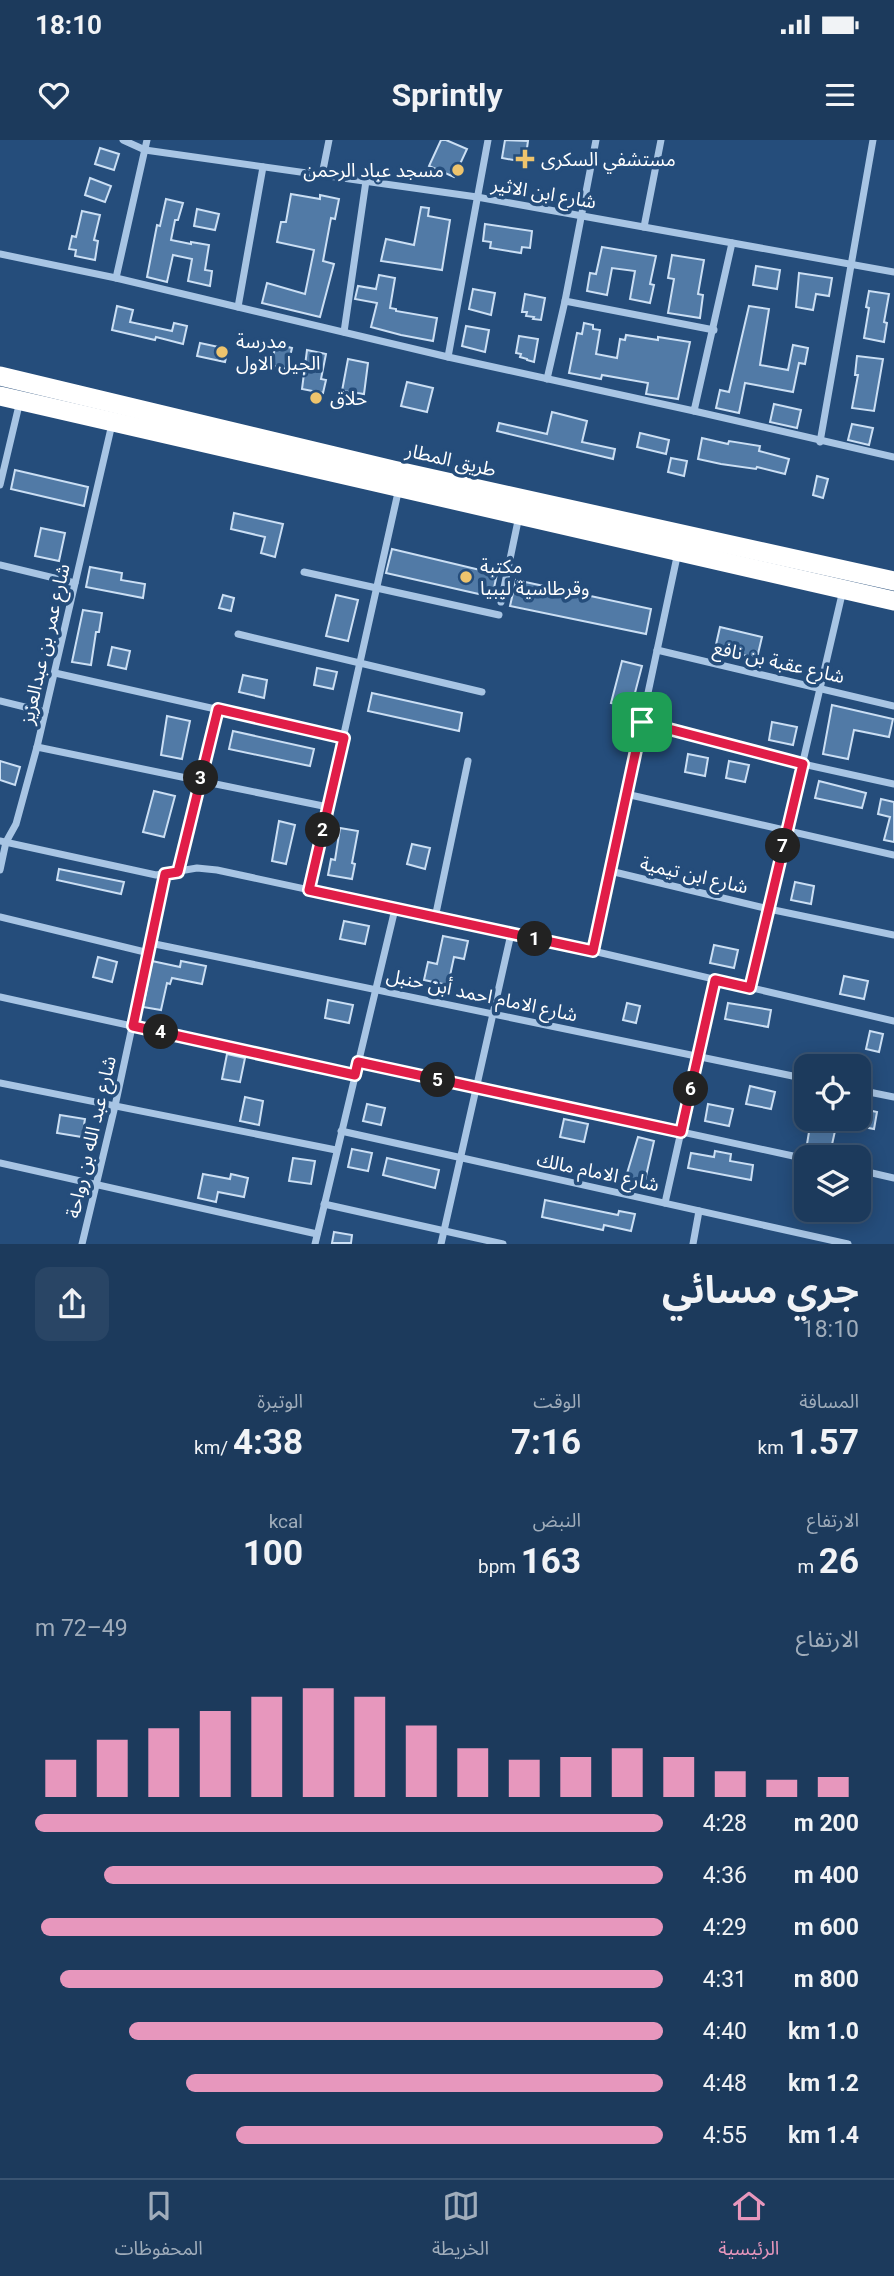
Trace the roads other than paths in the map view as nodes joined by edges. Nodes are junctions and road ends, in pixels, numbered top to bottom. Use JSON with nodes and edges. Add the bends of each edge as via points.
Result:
{"nodes":[{"id":1,"x":123,"y":140,"type":"edge"},
{"id":2,"x":147,"y":140,"type":"edge"},
{"id":3,"x":329,"y":140,"type":"edge"},
{"id":4,"x":488,"y":140,"type":"edge"},
{"id":5,"x":596,"y":140,"type":"edge"},
{"id":6,"x":661,"y":140,"type":"edge"},
{"id":7,"x":873,"y":140,"type":"edge"},
{"id":8,"x":145,"y":149,"type":"junction"},
{"id":9,"x":263,"y":167,"type":"junction"},
{"id":10,"x":322,"y":175,"type":"junction"},
{"id":11,"x":366,"y":181,"type":"junction"},
{"id":12,"x":477,"y":197,"type":"junction"},
{"id":13,"x":582,"y":216,"type":"junction"},
{"id":14,"x":644,"y":227,"type":"junction"},
{"id":15,"x":732,"y":243,"type":"junction"},
{"id":16,"x":0,"y":254,"type":"edge"},
{"id":17,"x":851,"y":264,"type":"junction"},
{"id":18,"x":894,"y":272,"type":"edge"},
{"id":19,"x":116,"y":278,"type":"junction"},
{"id":20,"x":565,"y":301,"type":"junction"},
{"id":21,"x":238,"y":307,"type":"junction"},
{"id":22,"x":714,"y":330,"type":"junction"},
{"id":23,"x":344,"y":332,"type":"junction"},
{"id":24,"x":448,"y":357,"type":"junction"},
{"id":25,"x":0,"y":376,"type":"edge"},
{"id":26,"x":547,"y":379,"type":"junction"},
{"id":27,"x":0,"y":396,"type":"edge"},
{"id":28,"x":20,"y":401,"type":"junction"},
{"id":29,"x":694,"y":411,"type":"junction"},
{"id":30,"x":112,"y":422,"type":"junction"},
{"id":31,"x":820,"y":442,"type":"junction"},
{"id":32,"x":894,"y":457,"type":"edge"},
{"id":33,"x":0,"y":485,"type":"edge"},
{"id":34,"x":400,"y":488,"type":"junction"},
{"id":35,"x":520,"y":515,"type":"junction"},
{"id":36,"x":678,"y":551,"type":"junction"},
{"id":37,"x":0,"y":565,"type":"edge"},
{"id":38,"x":304,"y":572,"type":"dead end"},
{"id":39,"x":894,"y":581,"type":"edge"},
{"id":40,"x":75,"y":583,"type":"junction"},
{"id":41,"x":377,"y":588,"type":"junction"},
{"id":42,"x":844,"y":589,"type":"junction"},
{"id":43,"x":894,"y":601,"type":"edge"},
{"id":44,"x":501,"y":602,"type":"dead end"},
{"id":45,"x":499,"y":615,"type":"dead end"},
{"id":46,"x":238,"y":634,"type":"dead end"},
{"id":47,"x":657,"y":650,"type":"junction"},
{"id":48,"x":360,"y":663,"type":"junction"},
{"id":49,"x":55,"y":673,"type":"junction"},
{"id":50,"x":820,"y":688,"type":"junction"},
{"id":51,"x":482,"y":692,"type":"dead end"},
{"id":52,"x":0,"y":701,"type":"edge"},
{"id":53,"x":894,"y":706,"type":"edge"},
{"id":54,"x":218,"y":709,"type":"junction"},
{"id":55,"x":46,"y":712,"type":"junction"},
{"id":56,"x":642,"y":722,"type":"junction"},
{"id":57,"x":344,"y":738,"type":"junction"},
{"id":58,"x":37,"y":747,"type":"junction"},
{"id":59,"x":468,"y":761,"type":"dead end"},
{"id":60,"x":803,"y":764,"type":"junction"},
{"id":61,"x":201,"y":781,"type":"junction"},
{"id":62,"x":894,"y":784,"type":"edge"},
{"id":63,"x":626,"y":794,"type":"junction"},
{"id":64,"x":328,"y":807,"type":"junction"},
{"id":65,"x":787,"y":831,"type":"junction"},
{"id":66,"x":3,"y":842,"type":"edge"},
{"id":67,"x":894,"y":855,"type":"edge"},
{"id":68,"x":0,"y":870,"type":"edge"},
{"id":69,"x":610,"y":871,"type":"junction"},
{"id":70,"x":178,"y":872,"type":"junction"},
{"id":71,"x":165,"y":874,"type":"junction"},
{"id":72,"x":309,"y":890,"type":"junction"},
{"id":73,"x":395,"y":909,"type":"junction"},
{"id":74,"x":769,"y":909,"type":"junction"},
{"id":75,"x":0,"y":917,"type":"edge"},
{"id":76,"x":435,"y":918,"type":"junction"},
{"id":77,"x":511,"y":934,"type":"junction"},
{"id":78,"x":894,"y":935,"type":"edge"},
{"id":79,"x":150,"y":943,"type":"junction"},
{"id":80,"x":593,"y":951,"type":"junction"},
{"id":81,"x":149,"y":953,"type":"junction"},
{"id":82,"x":715,"y":980,"type":"junction"},
{"id":83,"x":750,"y":988,"type":"junction"},
{"id":84,"x":376,"y":989,"type":"junction"},
{"id":85,"x":0,"y":997,"type":"edge"},
{"id":86,"x":493,"y":1014,"type":"junction"},
{"id":87,"x":894,"y":1021,"type":"edge"},
{"id":88,"x":133,"y":1026,"type":"junction"},
{"id":89,"x":698,"y":1057,"type":"junction"},
{"id":90,"x":358,"y":1062,"type":"junction"},
{"id":91,"x":355,"y":1075,"type":"junction"},
{"id":92,"x":794,"y":1076,"type":"edge"},
{"id":93,"x":0,"y":1083,"type":"edge"},
{"id":94,"x":476,"y":1088,"type":"junction"},
{"id":95,"x":871,"y":1092,"type":"edge"},
{"id":96,"x":894,"y":1097,"type":"edge"},
{"id":97,"x":116,"y":1106,"type":"junction"},
{"id":98,"x":341,"y":1131,"type":"junction"},
{"id":99,"x":681,"y":1132,"type":"junction"},
{"id":100,"x":337,"y":1150,"type":"junction"},
{"id":101,"x":794,"y":1156,"type":"edge"},
{"id":102,"x":460,"y":1158,"type":"junction"},
{"id":103,"x":0,"y":1163,"type":"edge"},
{"id":104,"x":871,"y":1173,"type":"edge"},
{"id":105,"x":894,"y":1178,"type":"edge"},
{"id":106,"x":96,"y":1184,"type":"junction"},
{"id":107,"x":665,"y":1203,"type":"junction"},
{"id":108,"x":324,"y":1204,"type":"junction"},
{"id":109,"x":699,"y":1211,"type":"junction"},
{"id":110,"x":444,"y":1230,"type":"junction"},
{"id":111,"x":317,"y":1234,"type":"junction"},
{"id":112,"x":82,"y":1244,"type":"edge"},
{"id":113,"x":315,"y":1244,"type":"edge"},
{"id":114,"x":441,"y":1244,"type":"edge"},
{"id":115,"x":503,"y":1244,"type":"edge"},
{"id":116,"x":693,"y":1244,"type":"edge"},
{"id":117,"x":848,"y":1244,"type":"edge"}],
"edges":[{"from":1,"to":8,"type":"street","name":"شارع ابن الاثير"},
{"from":2,"to":8,"type":"street"},
{"from":3,"to":10,"type":"street"},
{"from":4,"to":12,"type":"street"},
{"from":5,"to":13,"type":"street"},
{"from":6,"to":14,"type":"street"},
{"from":7,"to":17,"type":"street"},
{"from":8,"to":9,"type":"street","name":"شارع ابن الاثير"},
{"from":8,"to":19,"type":"street"},
{"from":9,"to":10,"type":"street","name":"شارع ابن الاثير"},
{"from":9,"to":21,"type":"street"},
{"from":10,"to":11,"type":"street","name":"شارع ابن الاثير"},
{"from":11,"to":12,"type":"street","name":"شارع ابن الاثير"},
{"from":11,"to":23,"type":"street"},
{"from":12,"to":13,"type":"street","name":"شارع ابن الاثير"},
{"from":12,"to":24,"type":"street"},
{"from":13,"to":14,"type":"street","name":"شارع ابن الاثير"},
{"from":13,"to":20,"type":"street"},
{"from":14,"to":15,"type":"street","name":"شارع ابن الاثير"},
{"from":15,"to":17,"type":"street","name":"شارع ابن الاثير"},
{"from":15,"to":22,"type":"street"},
{"from":16,"to":19,"type":"street"},
{"from":17,"to":18,"type":"street","name":"شارع ابن الاثير"},
{"from":17,"to":31,"type":"street"},
{"from":19,"to":21,"type":"street"},
{"from":20,"to":22,"type":"street"},
{"from":20,"to":26,"type":"street"},
{"from":21,"to":23,"type":"street"},
{"from":22,"to":29,"type":"street"},
{"from":23,"to":24,"type":"street"},
{"from":24,"to":26,"type":"street"},
{"from":25,"to":39,"type":"highway","name":"طريق المطار","via":[[393,470]]},
{"from":26,"to":29,"type":"street"},
{"from":27,"to":28,"type":"highway","name":"طريق المطار"},
{"from":28,"to":30,"type":"highway","name":"طريق المطار"},
{"from":28,"to":33,"type":"street"},
{"from":29,"to":31,"type":"street"},
{"from":30,"to":34,"type":"highway","name":"طريق المطار"},
{"from":30,"to":40,"type":"street","name":"شارع عمر بن عبدالعزيز"},
{"from":31,"to":32,"type":"street"},
{"from":34,"to":35,"type":"highway","name":"طريق المطار"},
{"from":34,"to":41,"type":"street"},
{"from":35,"to":36,"type":"highway","name":"طريق المطار"},
{"from":35,"to":44,"type":"street"},
{"from":36,"to":42,"type":"highway","name":"طريق المطار"},
{"from":36,"to":47,"type":"street"},
{"from":37,"to":40,"type":"street"},
{"from":38,"to":41,"type":"street"},
{"from":40,"to":49,"type":"street","name":"شارع عمر بن عبدالعزيز"},
{"from":41,"to":45,"type":"street"},
{"from":41,"to":48,"type":"street"},
{"from":42,"to":43,"type":"highway","name":"طريق المطار"},
{"from":42,"to":50,"type":"street"},
{"from":46,"to":48,"type":"street"},
{"from":47,"to":50,"type":"street","name":"شارع عقبة بن نافع"},
{"from":47,"to":56,"type":"street"},
{"from":48,"to":51,"type":"street"},
{"from":48,"to":57,"type":"street"},
{"from":49,"to":54,"type":"street"},
{"from":49,"to":55,"type":"street","name":"شارع عمر بن عبدالعزيز"},
{"from":50,"to":53,"type":"street","name":"شارع عقبة بن نافع"},
{"from":50,"to":60,"type":"street"},
{"from":52,"to":55,"type":"street"},
{"from":54,"to":57,"type":"street"},
{"from":54,"to":61,"type":"street"},
{"from":55,"to":58,"type":"street","name":"شارع عمر بن عبدالعزيز"},
{"from":56,"to":60,"type":"street"},
{"from":56,"to":63,"type":"street"},
{"from":57,"to":64,"type":"street"},
{"from":58,"to":61,"type":"street"},
{"from":58,"to":66,"type":"street","name":"شارع عمر بن عبدالعزيز","via":[[16,824]]},
{"from":59,"to":76,"type":"street"},
{"from":60,"to":62,"type":"street"},
{"from":60,"to":65,"type":"street"},
{"from":61,"to":64,"type":"street"},
{"from":61,"to":70,"type":"street"},
{"from":63,"to":65,"type":"street"},
{"from":63,"to":69,"type":"street"},
{"from":64,"to":72,"type":"street"},
{"from":65,"to":67,"type":"street"},
{"from":65,"to":74,"type":"street"},
{"from":66,"to":68,"type":"street","name":"شارع عمر بن عبدالعزيز"},
{"from":66,"to":71,"type":"street"},
{"from":69,"to":74,"type":"street","name":"شارع ابن تيمية"},
{"from":69,"to":80,"type":"street"},
{"from":70,"to":71,"type":"street"},
{"from":70,"to":72,"type":"street","via":[[217,870]]},
{"from":71,"to":79,"type":"street","name":"شارع عبد الله بن رواحة"},
{"from":72,"to":73,"type":"street"},
{"from":73,"to":76,"type":"street"},
{"from":73,"to":84,"type":"street"},
{"from":74,"to":78,"type":"street","name":"شارع ابن تيمية"},
{"from":74,"to":83,"type":"street"},
{"from":75,"to":81,"type":"street"},
{"from":76,"to":77,"type":"street"},
{"from":77,"to":80,"type":"street"},
{"from":77,"to":86,"type":"street"},
{"from":79,"to":81,"type":"street","name":"شارع عبد الله بن رواحة"},
{"from":79,"to":84,"type":"street","name":"شارع الامام احمد أبن حنبل"},
{"from":80,"to":82,"type":"street"},
{"from":81,"to":88,"type":"street","name":"شارع عبد الله بن رواحة"},
{"from":82,"to":83,"type":"street"},
{"from":82,"to":89,"type":"street"},
{"from":83,"to":87,"type":"street"},
{"from":84,"to":86,"type":"street","name":"شارع الامام احمد أبن حنبل"},
{"from":84,"to":90,"type":"street"},
{"from":85,"to":88,"type":"street"},
{"from":86,"to":89,"type":"street","name":"شارع الامام احمد أبن حنبل"},
{"from":86,"to":94,"type":"street"},
{"from":88,"to":91,"type":"street"},
{"from":88,"to":97,"type":"street","name":"شارع عبد الله بن رواحة"},
{"from":89,"to":92,"type":"street","name":"شارع الامام احمد أبن حنبل"},
{"from":89,"to":99,"type":"street"},
{"from":90,"to":91,"type":"street"},
{"from":90,"to":94,"type":"street"},
{"from":91,"to":98,"type":"street"},
{"from":93,"to":97,"type":"street"},
{"from":94,"to":99,"type":"street"},
{"from":94,"to":102,"type":"street"},
{"from":95,"to":96,"type":"street"},
{"from":97,"to":100,"type":"street"},
{"from":97,"to":106,"type":"street","name":"شارع عبد الله بن رواحة"},
{"from":98,"to":100,"type":"street"},
{"from":98,"to":102,"type":"street","name":"شارع الامام مالك"},
{"from":99,"to":101,"type":"street"},
{"from":99,"to":107,"type":"street"},
{"from":100,"to":108,"type":"street"},
{"from":102,"to":107,"type":"street","name":"شارع الامام مالك"},
{"from":102,"to":110,"type":"street"},
{"from":103,"to":106,"type":"street"},
{"from":104,"to":105,"type":"street"},
{"from":106,"to":111,"type":"street"},
{"from":106,"to":112,"type":"street","name":"شارع عبد الله بن رواحة"},
{"from":107,"to":109,"type":"street","name":"شارع الامام مالك"},
{"from":108,"to":110,"type":"street"},
{"from":108,"to":111,"type":"street"},
{"from":109,"to":116,"type":"street"},
{"from":109,"to":117,"type":"street","name":"شارع الامام مالك"},
{"from":110,"to":114,"type":"street"},
{"from":110,"to":115,"type":"street"},
{"from":111,"to":113,"type":"street"}]}
